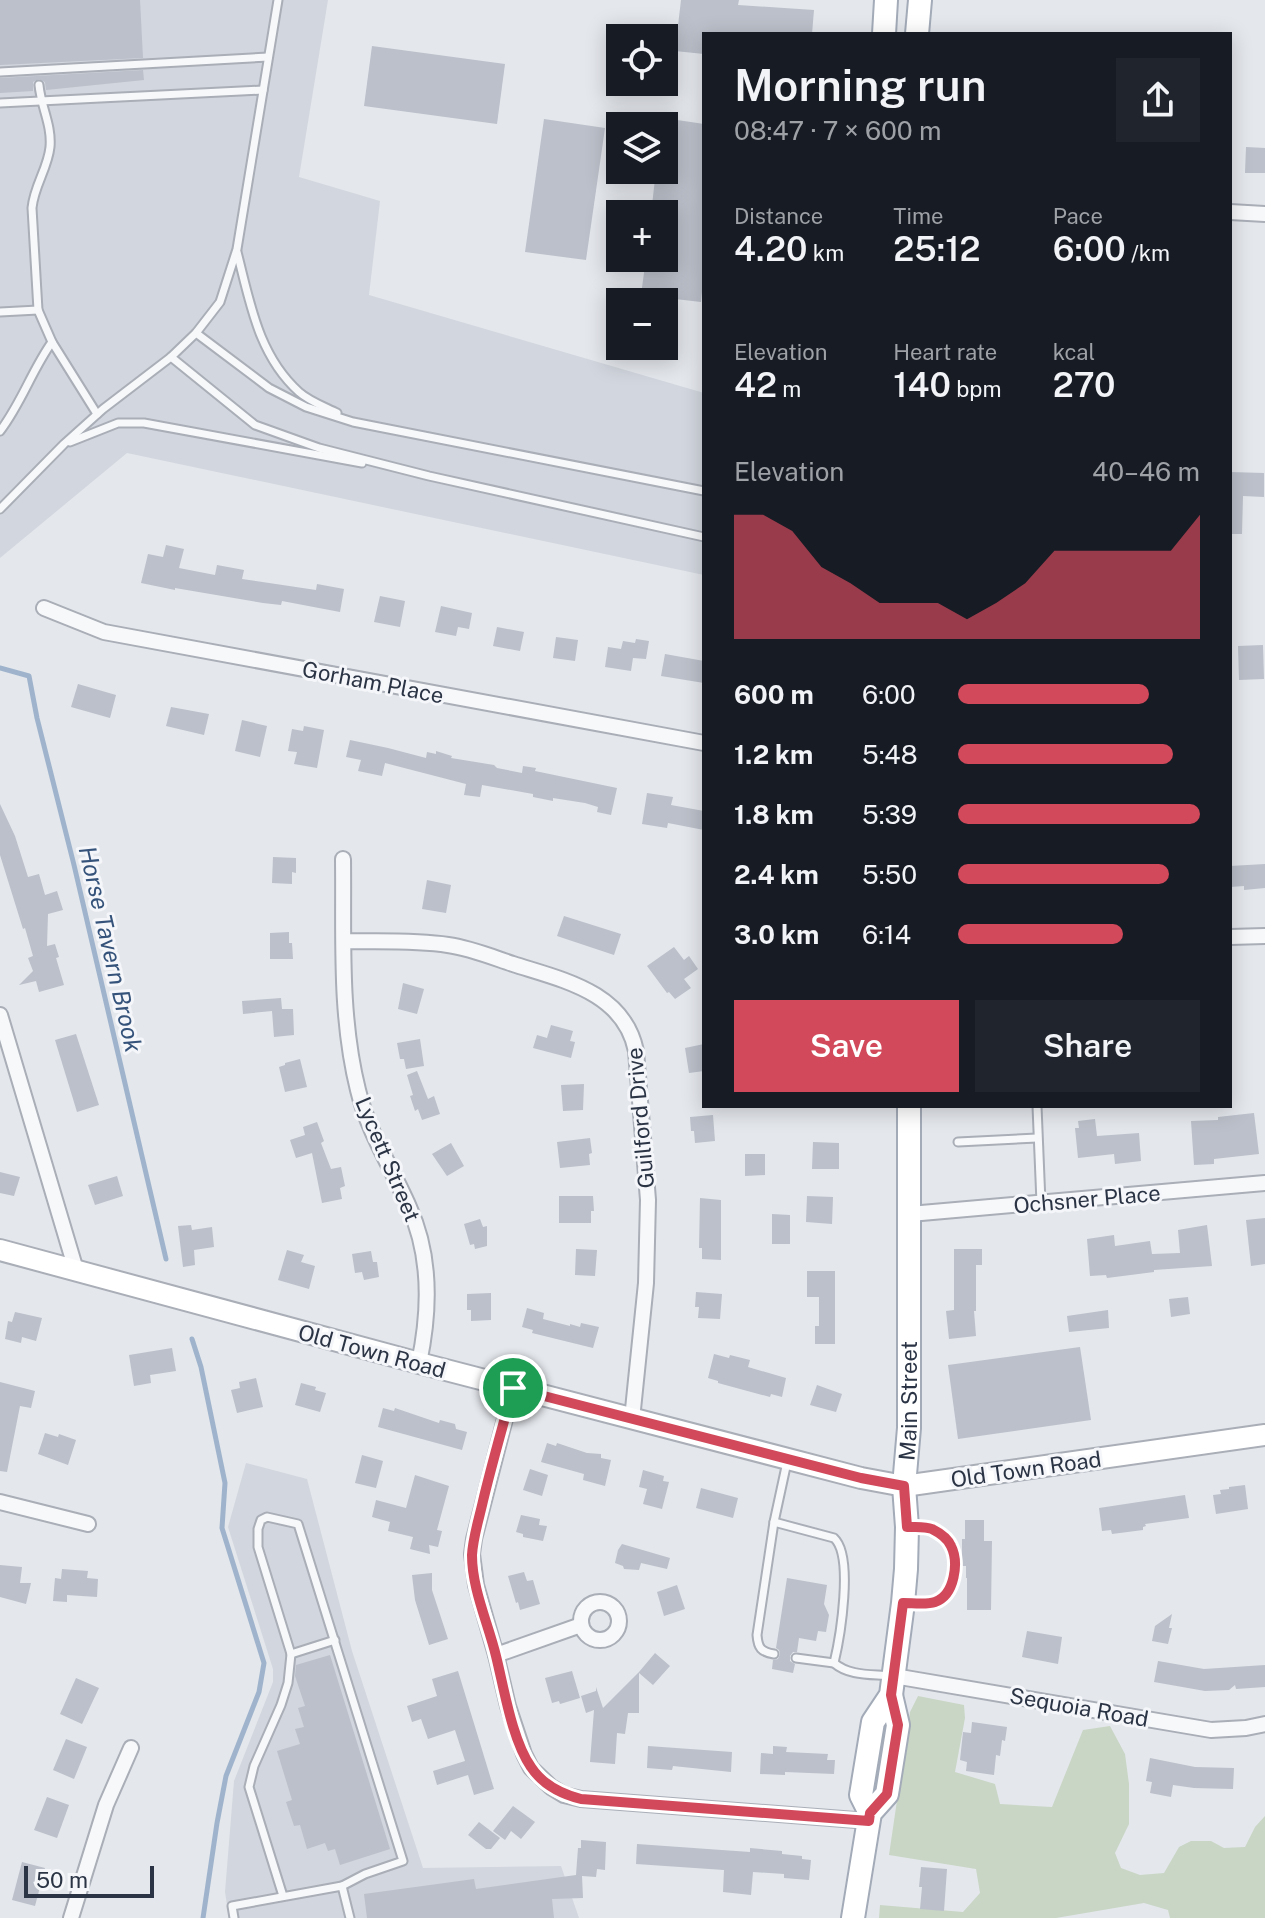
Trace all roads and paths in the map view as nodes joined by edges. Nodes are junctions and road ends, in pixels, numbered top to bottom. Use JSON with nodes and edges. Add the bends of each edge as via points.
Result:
{"nodes":[{"id":1,"x":278,"y":0,"type":"edge"},
{"id":2,"x":886,"y":0,"type":"edge"},
{"id":3,"x":920,"y":0,"type":"edge"},
{"id":4,"x":884,"y":32,"type":"edge"},
{"id":5,"x":917,"y":32,"type":"edge"},
{"id":6,"x":268,"y":57,"type":"junction"},
{"id":7,"x":0,"y":72,"type":"edge"},
{"id":8,"x":39,"y":85,"type":"dead end"},
{"id":9,"x":263,"y":90,"type":"junction"},
{"id":10,"x":40,"y":101,"type":"junction"},
{"id":11,"x":0,"y":103,"type":"edge"},
{"id":12,"x":1232,"y":212,"type":"edge"},
{"id":13,"x":1265,"y":214,"type":"edge"},
{"id":14,"x":237,"y":249,"type":"junction"},
{"id":15,"x":38,"y":310,"type":"junction"},
{"id":16,"x":0,"y":312,"type":"edge"},
{"id":17,"x":196,"y":333,"type":"junction"},
{"id":18,"x":52,"y":342,"type":"junction"},
{"id":19,"x":171,"y":357,"type":"junction"},
{"id":20,"x":97,"y":414,"type":"junction"},
{"id":21,"x":353,"y":422,"type":"junction"},
{"id":22,"x":0,"y":431,"type":"edge"},
{"id":23,"x":64,"y":444,"type":"junction"},
{"id":24,"x":429,"y":476,"type":"junction"},
{"id":25,"x":702,"y":491,"type":"edge"},
{"id":26,"x":0,"y":509,"type":"edge"},
{"id":27,"x":702,"y":537,"type":"edge"},
{"id":28,"x":44,"y":608,"type":"dead end"},
{"id":29,"x":702,"y":743,"type":"edge"},
{"id":30,"x":343,"y":859,"type":"dead end"},
{"id":31,"x":1265,"y":936,"type":"edge"},
{"id":32,"x":1232,"y":937,"type":"edge"},
{"id":33,"x":344,"y":941,"type":"junction"},
{"id":34,"x":0,"y":1015,"type":"edge"},
{"id":35,"x":909,"y":1108,"type":"edge"},
{"id":36,"x":1037,"y":1108,"type":"edge"},
{"id":37,"x":1037,"y":1138,"type":"junction"},
{"id":38,"x":958,"y":1142,"type":"dead end"},
{"id":39,"x":1265,"y":1183,"type":"edge"},
{"id":40,"x":1041,"y":1203,"type":"junction"},
{"id":41,"x":910,"y":1214,"type":"junction"},
{"id":42,"x":0,"y":1250,"type":"edge"},
{"id":43,"x":76,"y":1270,"type":"junction"},
{"id":44,"x":419,"y":1363,"type":"junction"},
{"id":45,"x":513,"y":1388,"type":"junction"},
{"id":46,"x":632,"y":1419,"type":"junction"},
{"id":47,"x":1265,"y":1435,"type":"edge"},
{"id":48,"x":788,"y":1460,"type":"junction"},
{"id":49,"x":904,"y":1486,"type":"junction"},
{"id":50,"x":0,"y":1502,"type":"edge"},
{"id":51,"x":774,"y":1522,"type":"junction"},
{"id":52,"x":88,"y":1524,"type":"dead end"},
{"id":53,"x":907,"y":1527,"type":"junction"},
{"id":54,"x":903,"y":1603,"type":"junction"},
{"id":55,"x":581,"y":1625,"type":"dead end"},
{"id":56,"x":335,"y":1640,"type":"junction"},
{"id":57,"x":291,"y":1654,"type":"junction"},
{"id":58,"x":774,"y":1654,"type":"dead end"},
{"id":59,"x":496,"y":1655,"type":"junction"},
{"id":60,"x":796,"y":1658,"type":"dead end"},
{"id":61,"x":834,"y":1663,"type":"junction"},
{"id":62,"x":892,"y":1686,"type":"junction"},
{"id":63,"x":1265,"y":1724,"type":"edge"},
{"id":64,"x":131,"y":1748,"type":"dead end"},
{"id":65,"x":869,"y":1817,"type":"junction"},
{"id":66,"x":342,"y":1886,"type":"junction"},
{"id":67,"x":283,"y":1896,"type":"junction"},
{"id":68,"x":71,"y":1918,"type":"edge"},
{"id":69,"x":234,"y":1918,"type":"edge"},
{"id":70,"x":350,"y":1918,"type":"edge"},
{"id":71,"x":853,"y":1918,"type":"edge"}],
"edges":[{"from":1,"to":6,"type":"lane"},
{"from":2,"to":4,"type":"main road"},
{"from":3,"to":5,"type":"main road"},
{"from":6,"to":7,"type":"lane"},
{"from":6,"to":9,"type":"lane"},
{"from":8,"to":10,"type":"lane"},
{"from":9,"to":10,"type":"lane"},
{"from":9,"to":14,"type":"lane"},
{"from":10,"to":11,"type":"lane"},
{"from":10,"to":15,"type":"lane","via":[[50,149],[33,194]]},
{"from":12,"to":13,"type":"street"},
{"from":14,"to":17,"type":"lane","via":[[220,302]]},
{"from":14,"to":21,"type":"lane","via":[[259,335],[275,366],[300,394]]},
{"from":15,"to":16,"type":"lane"},
{"from":15,"to":18,"type":"lane"},
{"from":17,"to":19,"type":"lane"},
{"from":17,"to":21,"type":"lane","via":[[269,388]]},
{"from":18,"to":20,"type":"lane"},
{"from":18,"to":22,"type":"lane"},
{"from":19,"to":20,"type":"lane"},
{"from":19,"to":24,"type":"lane","via":[[255,425],[319,448]]},
{"from":20,"to":23,"type":"lane"},
{"from":21,"to":25,"type":"lane"},
{"from":23,"to":24,"type":"lane","via":[[118,423],[144,423]]},
{"from":23,"to":26,"type":"lane"},
{"from":24,"to":27,"type":"lane"},
{"from":28,"to":29,"type":"street","name":"Gorham Place","via":[[104,632]]},
{"from":30,"to":33,"type":"street","name":"Lycett Street"},
{"from":31,"to":32,"type":"street"},
{"from":33,"to":44,"type":"street","name":"Lycett Street","via":[[344,1006],[358,1091],[411,1210],[424,1256],[426,1331]]},
{"from":33,"to":46,"type":"street","name":"Guilford Drive","via":[[451,945],[473,951],[567,981],[595,995],[624,1020],[636,1051],[648,1200],[646,1283]]},
{"from":34,"to":43,"type":"street"},
{"from":35,"to":41,"type":"main road","name":"Main Street"},
{"from":36,"to":37,"type":"lane"},
{"from":37,"to":38,"type":"lane"},
{"from":37,"to":40,"type":"lane"},
{"from":39,"to":40,"type":"street","name":"Ochsner Place"},
{"from":40,"to":41,"type":"street","name":"Ochsner Place"},
{"from":41,"to":49,"type":"main road","name":"Main Street"},
{"from":42,"to":43,"type":"main road","name":"Old Town Road"},
{"from":43,"to":44,"type":"main road","name":"Old Town Road"},
{"from":44,"to":45,"type":"main road","name":"Old Town Road"},
{"from":45,"to":46,"type":"main road","name":"Old Town Road"},
{"from":45,"to":59,"type":"street","via":[[472,1554]]},
{"from":46,"to":48,"type":"main road","name":"Old Town Road"},
{"from":47,"to":49,"type":"main road","name":"Old Town Road"},
{"from":48,"to":49,"type":"main road","name":"Old Town Road"},
{"from":48,"to":51,"type":"lane"},
{"from":49,"to":53,"type":"main road","name":"Main Street"},
{"from":50,"to":52,"type":"street"},
{"from":51,"to":58,"type":"lane","via":[[757,1635],[761,1650]]},
{"from":51,"to":61,"type":"lane","via":[[841,1543],[843,1619]]},
{"from":53,"to":54,"type":"main road","name":"Main Street"},
{"from":53,"to":54,"type":"lane","via":[[927,1527],[945,1538],[955,1563],[948,1593],[936,1602]]},
{"from":54,"to":62,"type":"main road","name":"Main Street"},
{"from":55,"to":59,"type":"street"},
{"from":56,"to":57,"type":"lane"},
{"from":56,"to":57,"type":"lane","via":[[298,1524],[267,1517],[258,1529],[258,1547]]},
{"from":56,"to":66,"type":"lane","via":[[403,1861]]},
{"from":57,"to":67,"type":"lane","via":[[288,1683],[249,1787]]},
{"from":59,"to":65,"type":"street","via":[[524,1754],[541,1779],[564,1795]]},
{"from":60,"to":61,"type":"lane"},
{"from":61,"to":62,"type":"lane"},
{"from":62,"to":63,"type":"street","name":"Sequoia Road","via":[[1211,1730]]},
{"from":62,"to":65,"type":"main road","name":"Main Street","via":[[873,1722],[861,1795]]},
{"from":64,"to":68,"type":"street","via":[[106,1805]]},
{"from":65,"to":71,"type":"main road","name":"Main Street"},
{"from":66,"to":67,"type":"lane"},
{"from":66,"to":70,"type":"lane"},
{"from":67,"to":69,"type":"lane","via":[[232,1906]]}]}
